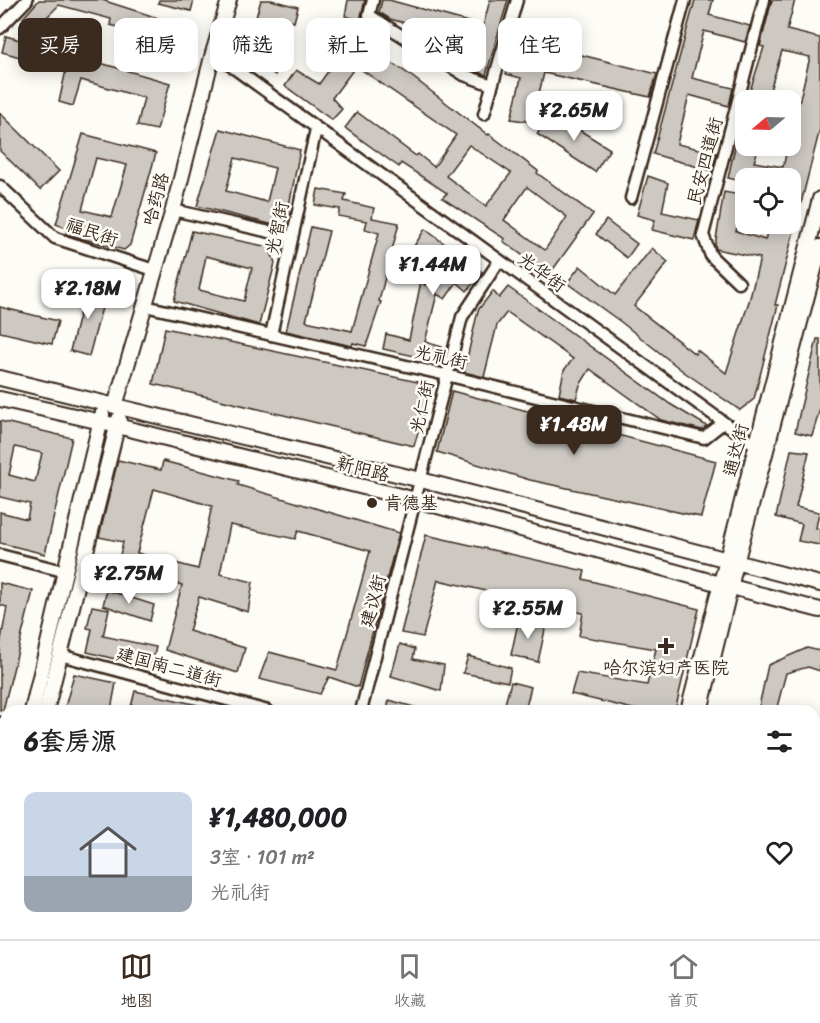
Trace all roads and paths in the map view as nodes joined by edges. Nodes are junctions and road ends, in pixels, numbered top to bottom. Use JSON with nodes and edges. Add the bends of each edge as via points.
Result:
{"nodes":[{"id":1,"x":27,"y":0,"type":"edge"},
{"id":2,"x":229,"y":0,"type":"edge"},
{"id":3,"x":373,"y":0,"type":"edge"},
{"id":4,"x":517,"y":0,"type":"edge"},
{"id":5,"x":685,"y":0,"type":"edge"},
{"id":6,"x":765,"y":0,"type":"edge"},
{"id":7,"x":224,"y":18,"type":"edge"},
{"id":8,"x":0,"y":28,"type":"edge"},
{"id":9,"x":210,"y":65,"type":"edge"},
{"id":10,"x":239,"y":72,"type":"edge"},
{"id":11,"x":492,"y":85,"type":"junction"},
{"id":12,"x":484,"y":114,"type":"dead end"},
{"id":13,"x":316,"y":129,"type":"junction"},
{"id":14,"x":0,"y":186,"type":"edge"},
{"id":15,"x":631,"y":198,"type":"dead end"},
{"id":16,"x":820,"y":199,"type":"edge"},
{"id":17,"x":173,"y":210,"type":"junction"},
{"id":18,"x":292,"y":237,"type":"junction"},
{"id":19,"x":820,"y":247,"type":"edge"},
{"id":20,"x":499,"y":261,"type":"junction"},
{"id":21,"x":154,"y":270,"type":"junction"},
{"id":22,"x":739,"y":283,"type":"dead end"},
{"id":23,"x":145,"y":306,"type":"junction"},
{"id":24,"x":271,"y":335,"type":"junction"},
{"id":25,"x":446,"y":375,"type":"junction"},
{"id":26,"x":0,"y":378,"type":"edge"},
{"id":27,"x":0,"y":399,"type":"edge"},
{"id":28,"x":114,"y":406,"type":"junction"},
{"id":29,"x":101,"y":422,"type":"junction"},
{"id":30,"x":723,"y":423,"type":"junction"},
{"id":31,"x":117,"y":427,"type":"junction"},
{"id":32,"x":760,"y":449,"type":"junction"},
{"id":33,"x":421,"y":480,"type":"junction"},
{"id":34,"x":416,"y":500,"type":"junction"},
{"id":35,"x":0,"y":555,"type":"edge"},
{"id":36,"x":731,"y":562,"type":"junction"},
{"id":37,"x":67,"y":572,"type":"junction"},
{"id":38,"x":820,"y":584,"type":"edge"},
{"id":39,"x":725,"y":586,"type":"junction"},
{"id":40,"x":820,"y":610,"type":"edge"},
{"id":41,"x":60,"y":655,"type":"junction"},
{"id":42,"x":34,"y":705,"type":"edge"},
{"id":43,"x":48,"y":705,"type":"edge"},
{"id":44,"x":246,"y":705,"type":"edge"},
{"id":45,"x":363,"y":705,"type":"edge"},
{"id":46,"x":690,"y":705,"type":"edge"},
{"id":47,"x":701,"y":705,"type":"edge"}],
"edges":[{"from":1,"to":8,"type":"street"},
{"from":2,"to":7,"type":"main road","name":"哈药路"},
{"from":3,"to":11,"type":"street","via":[[369,15],[464,75]]},
{"from":4,"to":11,"type":"street"},
{"from":5,"to":15,"type":"street"},
{"from":6,"to":22,"type":"street","name":"民安四道街","via":[[703,235],[711,256]]},
{"from":9,"to":17,"type":"main road","name":"哈药路"},
{"from":10,"to":13,"type":"street","name":"光华街"},
{"from":11,"to":12,"type":"street"},
{"from":13,"to":18,"type":"street","name":"光智街"},
{"from":13,"to":20,"type":"street","name":"光华街"},
{"from":14,"to":21,"type":"street","name":"福民街","via":[[55,237]]},
{"from":16,"to":32,"type":"main road","name":"通达街"},
{"from":17,"to":18,"type":"street"},
{"from":17,"to":21,"type":"main road","name":"哈药路"},
{"from":18,"to":24,"type":"street","name":"光智街"},
{"from":19,"to":32,"type":"main road","name":"通达街"},
{"from":20,"to":25,"type":"street","name":"光仁街","via":[[462,317]]},
{"from":20,"to":30,"type":"street","name":"光华街"},
{"from":21,"to":23,"type":"main road","name":"哈药路"},
{"from":23,"to":24,"type":"street","name":"光礼街"},
{"from":23,"to":28,"type":"main road","name":"哈药路"},
{"from":24,"to":25,"type":"street","name":"光礼街"},
{"from":25,"to":30,"type":"street","name":"光礼街","via":[[704,438]]},
{"from":25,"to":33,"type":"street","name":"光仁街"},
{"from":26,"to":28,"type":"main road","name":"新阳路"},
{"from":27,"to":29,"type":"main road","name":"新阳路"},
{"from":28,"to":29,"type":"main road","name":"哈药路"},
{"from":28,"to":31,"type":"main road","name":"哈药路"},
{"from":28,"to":33,"type":"main road","name":"新阳路"},
{"from":29,"to":31,"type":"main road","name":"新阳路"},
{"from":29,"to":37,"type":"main road","name":"哈药路"},
{"from":30,"to":32,"type":"street","name":"光华街"},
{"from":31,"to":34,"type":"main road","name":"新阳路"},
{"from":31,"to":41,"type":"main road","name":"哈药路"},
{"from":32,"to":36,"type":"main road","name":"通达街"},
{"from":33,"to":34,"type":"street","name":"光仁街"},
{"from":33,"to":36,"type":"main road","name":"新阳路"},
{"from":34,"to":39,"type":"main road","name":"新阳路"},
{"from":34,"to":45,"type":"street","name":"建议街"},
{"from":35,"to":37,"type":"street"},
{"from":36,"to":38,"type":"main road","name":"新阳路"},
{"from":36,"to":39,"type":"main road","name":"通达街"},
{"from":37,"to":42,"type":"main road","name":"哈药路"},
{"from":39,"to":40,"type":"main road","name":"新阳路"},
{"from":39,"to":46,"type":"main road","name":"通达街"},
{"from":39,"to":47,"type":"main road","name":"通达街"},
{"from":41,"to":43,"type":"main road","name":"哈药路"},
{"from":41,"to":44,"type":"street","name":"建国南二道街"}]}
